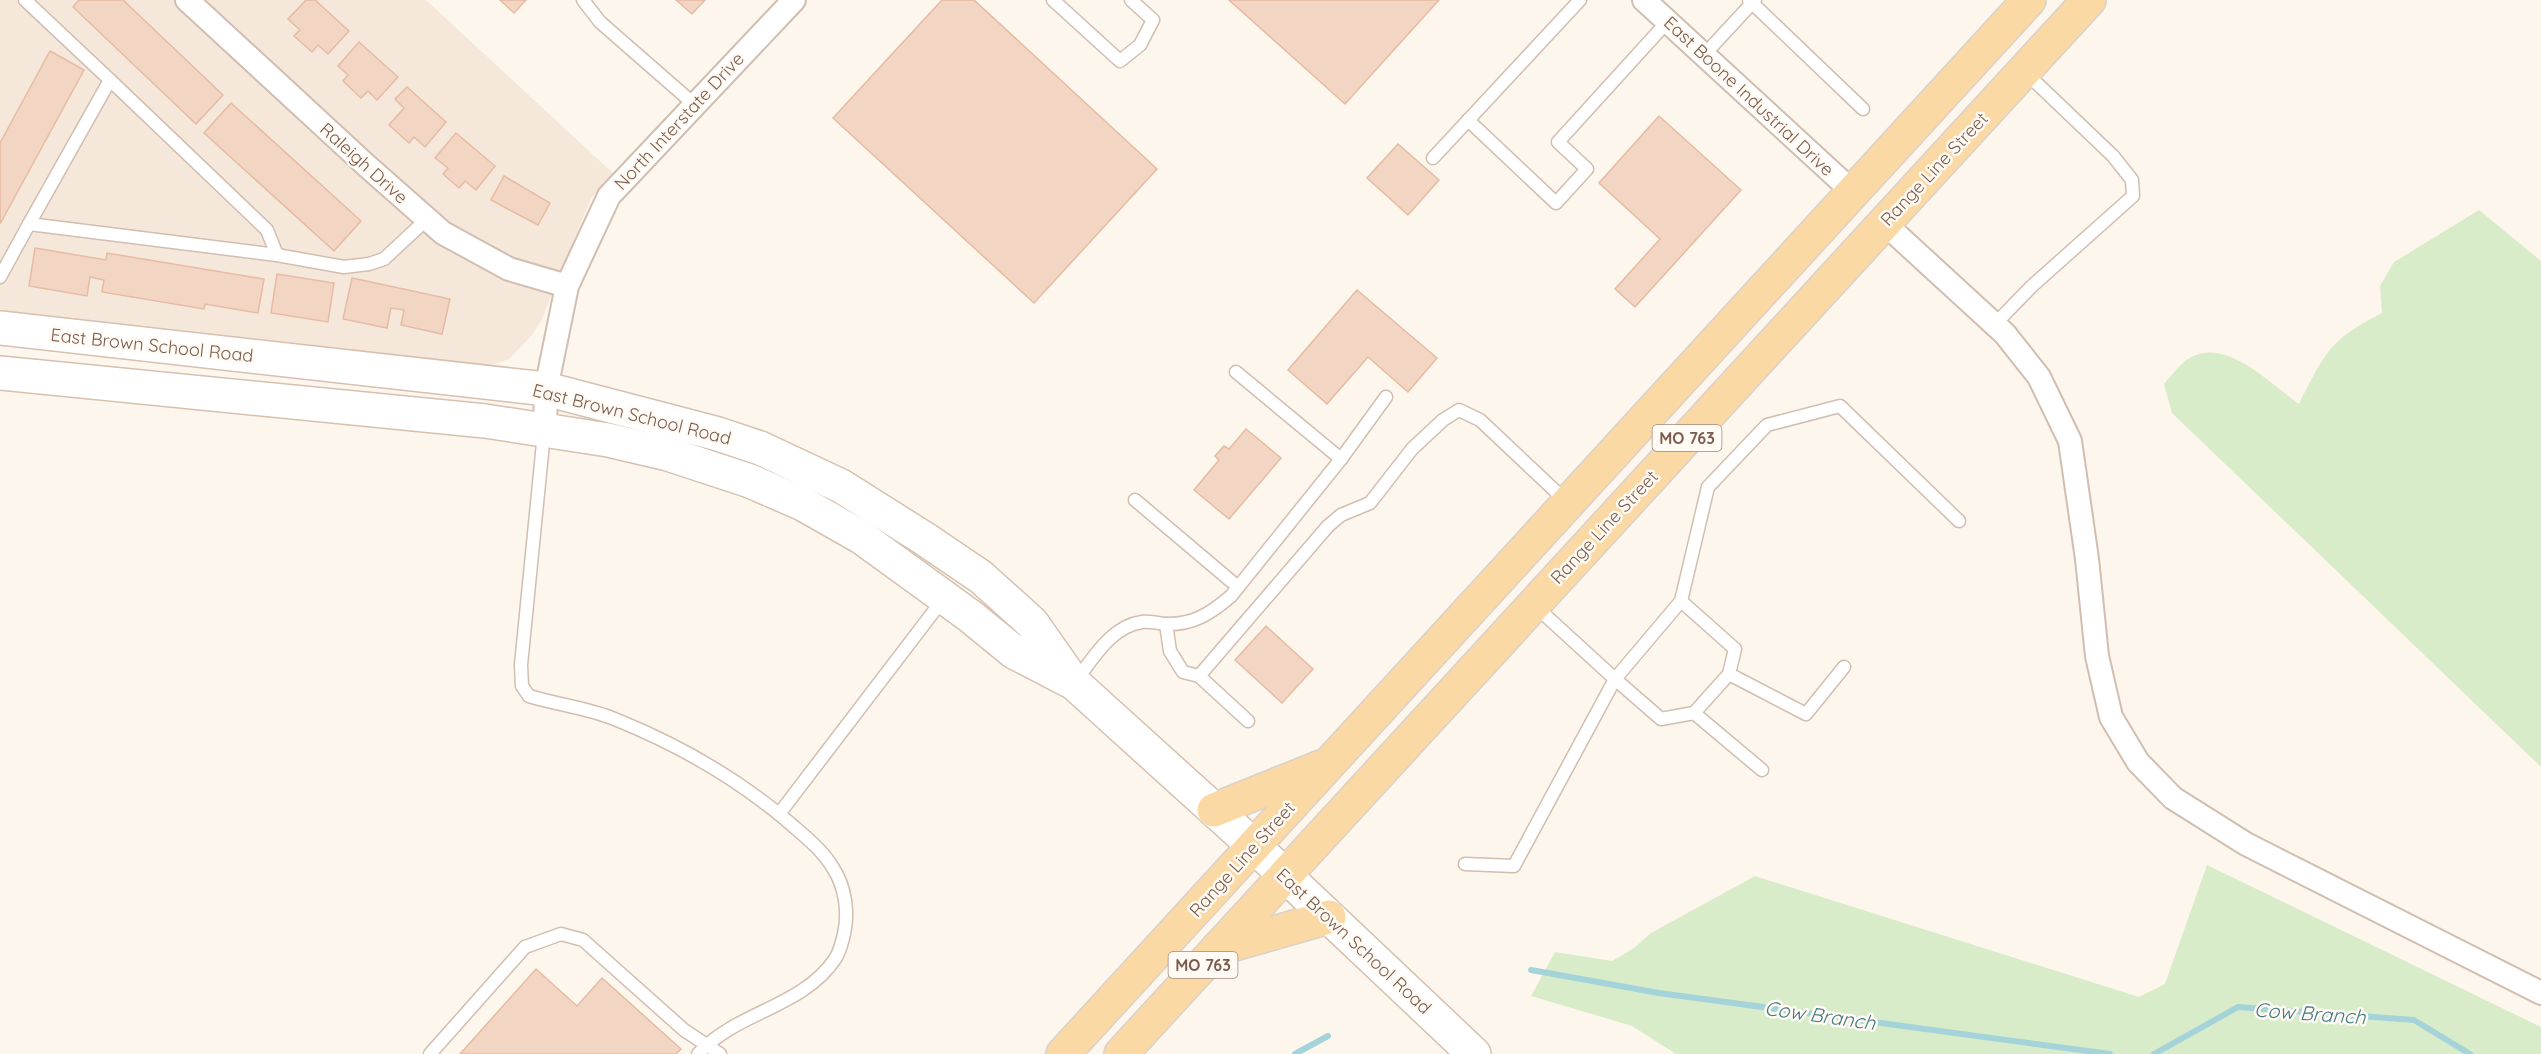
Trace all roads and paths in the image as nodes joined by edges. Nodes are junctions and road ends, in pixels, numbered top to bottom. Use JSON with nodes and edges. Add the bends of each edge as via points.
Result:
{"nodes":[{"id":1,"x":25,"y":0,"type":"edge"},
{"id":2,"x":187,"y":0,"type":"edge"},
{"id":3,"x":584,"y":0,"type":"edge"},
{"id":4,"x":794,"y":0,"type":"edge"},
{"id":5,"x":1053,"y":0,"type":"edge"},
{"id":6,"x":1131,"y":0,"type":"edge"},
{"id":7,"x":1580,"y":0,"type":"edge"},
{"id":8,"x":1644,"y":0,"type":"edge"},
{"id":9,"x":2029,"y":0,"type":"edge"},
{"id":10,"x":2089,"y":0,"type":"edge"},
{"id":11,"x":1752,"y":1,"type":"edge"},
{"id":12,"x":1668,"y":21,"type":"junction"},
{"id":13,"x":1704,"y":55,"type":"junction"},
{"id":14,"x":2024,"y":71,"type":"junction"},
{"id":15,"x":110,"y":80,"type":"junction"},
{"id":16,"x":1943,"y":94,"type":"junction"},
{"id":17,"x":695,"y":105,"type":"junction"},
{"id":18,"x":1863,"y":109,"type":"dead end"},
{"id":19,"x":1468,"y":120,"type":"junction"},
{"id":20,"x":1433,"y":158,"type":"dead end"},
{"id":21,"x":1853,"y":192,"type":"junction"},
{"id":22,"x":427,"y":219,"type":"junction"},
{"id":23,"x":1884,"y":223,"type":"junction"},
{"id":24,"x":29,"y":224,"type":"junction"},
{"id":25,"x":277,"y":255,"type":"junction"},
{"id":26,"x":0,"y":277,"type":"edge"},
{"id":27,"x":567,"y":286,"type":"junction"},
{"id":28,"x":1994,"y":325,"type":"junction"},
{"id":29,"x":0,"y":328,"type":"edge"},
{"id":30,"x":1757,"y":362,"type":"junction"},
{"id":31,"x":1236,"y":372,"type":"dead end"},
{"id":32,"x":0,"y":373,"type":"edge"},
{"id":33,"x":546,"y":389,"type":"junction"},
{"id":34,"x":1386,"y":397,"type":"dead end"},
{"id":35,"x":545,"y":428,"type":"junction"},
{"id":36,"x":1341,"y":459,"type":"junction"},
{"id":37,"x":1135,"y":500,"type":"dead end"},
{"id":38,"x":1568,"y":503,"type":"junction"},
{"id":39,"x":1959,"y":522,"type":"dead end"},
{"id":40,"x":1238,"y":587,"type":"junction"},
{"id":41,"x":945,"y":596,"type":"junction"},
{"id":42,"x":1682,"y":601,"type":"junction"},
{"id":43,"x":1533,"y":604,"type":"junction"},
{"id":44,"x":1166,"y":624,"type":"junction"},
{"id":45,"x":1844,"y":667,"type":"dead end"},
{"id":46,"x":1729,"y":674,"type":"junction"},
{"id":47,"x":1198,"y":676,"type":"junction"},
{"id":48,"x":1615,"y":679,"type":"junction"},
{"id":49,"x":1074,"y":683,"type":"junction"},
{"id":50,"x":1694,"y":712,"type":"junction"},
{"id":51,"x":1248,"y":721,"type":"dead end"},
{"id":52,"x":1328,"y":764,"type":"junction"},
{"id":53,"x":1762,"y":770,"type":"dead end"},
{"id":54,"x":1214,"y":810,"type":"junction"},
{"id":55,"x":779,"y":814,"type":"junction"},
{"id":56,"x":1254,"y":846,"type":"junction"},
{"id":57,"x":1465,"y":864,"type":"dead end"},
{"id":58,"x":1285,"y":876,"type":"junction"},
{"id":59,"x":1329,"y":918,"type":"junction"},
{"id":60,"x":1217,"y":950,"type":"junction"},
{"id":61,"x":2541,"y":993,"type":"edge"},
{"id":62,"x":702,"y":1049,"type":"edge"},
{"id":63,"x":430,"y":1054,"type":"edge"},
{"id":64,"x":720,"y":1054,"type":"edge"},
{"id":65,"x":1063,"y":1054,"type":"edge"},
{"id":66,"x":1121,"y":1054,"type":"edge"},
{"id":67,"x":1474,"y":1054,"type":"edge"}],
"edges":[{"from":1,"to":15,"type":"lane"},
{"from":2,"to":22,"type":"street","name":"Raleigh Drive"},
{"from":3,"to":17,"type":"lane","via":[[600,22]]},
{"from":4,"to":17,"type":"street","name":"North Interstate Drive"},
{"from":5,"to":6,"type":"lane","via":[[1120,61],[1140,45],[1153,20]]},
{"from":7,"to":19,"type":"lane"},
{"from":8,"to":12,"type":"street","name":"East Boone Industrial Drive"},
{"from":9,"to":16,"type":"main road","name":"Range Line Street","number":"MO 763"},
{"from":10,"to":14,"type":"main road","name":"Range Line Street","number":"MO 763"},
{"from":11,"to":13,"type":"lane"},
{"from":11,"to":18,"type":"lane"},
{"from":12,"to":13,"type":"street","name":"East Boone Industrial Drive"},
{"from":12,"to":19,"type":"lane","via":[[1558,142],[1587,170],[1556,203]]},
{"from":13,"to":21,"type":"street","name":"East Boone Industrial Drive"},
{"from":14,"to":23,"type":"main road","name":"Range Line Street","number":"MO 763"},
{"from":14,"to":28,"type":"lane","via":[[2113,156],[2132,180],[2133,196]]},
{"from":15,"to":24,"type":"lane"},
{"from":15,"to":25,"type":"lane","via":[[267,230]]},
{"from":16,"to":21,"type":"main road","name":"Range Line Street","number":"MO 763"},
{"from":16,"to":23,"type":"main road","via":[[1892,186],[1885,204]]},
{"from":17,"to":27,"type":"street","name":"North Interstate Drive","via":[[609,196]]},
{"from":19,"to":20,"type":"lane"},
{"from":21,"to":30,"type":"main road","via":[[1857,202],[1852,219]]},
{"from":21,"to":38,"type":"main road","name":"Range Line Street","number":"MO 763"},
{"from":22,"to":25,"type":"lane","via":[[384,259],[369,264],[344,267]]},
{"from":22,"to":27,"type":"street","name":"Raleigh Drive","via":[[443,233],[509,269]]},
{"from":23,"to":28,"type":"street"},
{"from":23,"to":30,"type":"main road","name":"Range Line Street","number":"MO 763"},
{"from":24,"to":25,"type":"lane"},
{"from":24,"to":26,"type":"lane"},
{"from":27,"to":33,"type":"street","name":"North Interstate Drive"},
{"from":28,"to":61,"type":"street","via":[[2039,377],[2070,441],[2097,656],[2111,717],[2138,762],[2173,798],[2246,844]]},
{"from":29,"to":33,"type":"main road","name":"East Brown School Road"},
{"from":30,"to":43,"type":"main road","name":"Range Line Street","number":"MO 763"},
{"from":31,"to":36,"type":"lane"},
{"from":32,"to":35,"type":"main road","name":"East Brown School Road"},
{"from":33,"to":35,"type":"street","name":"North Interstate Drive"},
{"from":33,"to":49,"type":"main road","name":"East Brown School Road","via":[[718,434],[760,448],[841,486],[981,578],[1032,623]]},
{"from":34,"to":36,"type":"lane"},
{"from":35,"to":41,"type":"main road","name":"East Brown School Road","via":[[668,454],[750,481],[803,504],[861,537]]},
{"from":35,"to":55,"type":"lane","via":[[522,686],[529,696],[614,718],[680,749],[724,773]]},
{"from":36,"to":40,"type":"lane"},
{"from":37,"to":40,"type":"lane"},
{"from":38,"to":47,"type":"lane","via":[[1480,420],[1459,410],[1412,449],[1370,503],[1341,515],[1328,526]]},
{"from":38,"to":52,"type":"main road","name":"Range Line Street","number":"MO 763"},
{"from":39,"to":42,"type":"lane","via":[[1840,406],[1767,425],[1708,487]]},
{"from":40,"to":44,"type":"lane","via":[[1209,615],[1189,623]]},
{"from":41,"to":49,"type":"main road","name":"East Brown School Road","via":[[1014,652]]},
{"from":41,"to":55,"type":"lane"},
{"from":42,"to":46,"type":"lane","via":[[1735,649]]},
{"from":42,"to":48,"type":"lane"},
{"from":43,"to":48,"type":"lane"},
{"from":43,"to":58,"type":"main road","name":"Range Line Street","number":"MO 763"},
{"from":44,"to":47,"type":"lane","via":[[1170,651],[1183,672]]},
{"from":44,"to":49,"type":"lane","via":[[1142,622],[1125,628],[1107,640]]},
{"from":45,"to":46,"type":"lane","via":[[1806,714]]},
{"from":46,"to":50,"type":"lane"},
{"from":47,"to":51,"type":"lane"},
{"from":48,"to":50,"type":"lane","via":[[1661,719]]},
{"from":48,"to":57,"type":"lane","via":[[1514,866]]},
{"from":49,"to":54,"type":"main road","name":"East Brown School Road"},
{"from":50,"to":53,"type":"lane"},
{"from":52,"to":54,"type":"main road"},
{"from":52,"to":56,"type":"main road","name":"Range Line Street","number":"MO 763"},
{"from":54,"to":56,"type":"main road","name":"East Brown School Road"},
{"from":55,"to":62,"type":"lane","via":[[818,848],[834,868],[846,905],[843,940],[831,964],[799,994],[736,1024]]},
{"from":56,"to":58,"type":"main road","name":"East Brown School Road"},
{"from":56,"to":65,"type":"main road","name":"Range Line Street","number":"MO 763"},
{"from":58,"to":59,"type":"main road","name":"East Brown School Road"},
{"from":58,"to":60,"type":"main road","name":"Range Line Street","number":"MO 763"},
{"from":59,"to":60,"type":"main road"},
{"from":59,"to":67,"type":"main road","name":"East Brown School Road"},
{"from":60,"to":66,"type":"main road","name":"Range Line Street","number":"MO 763"},
{"from":62,"to":63,"type":"lane","via":[[583,940],[561,934],[525,947]]},
{"from":62,"to":64,"type":"lane"}]}
